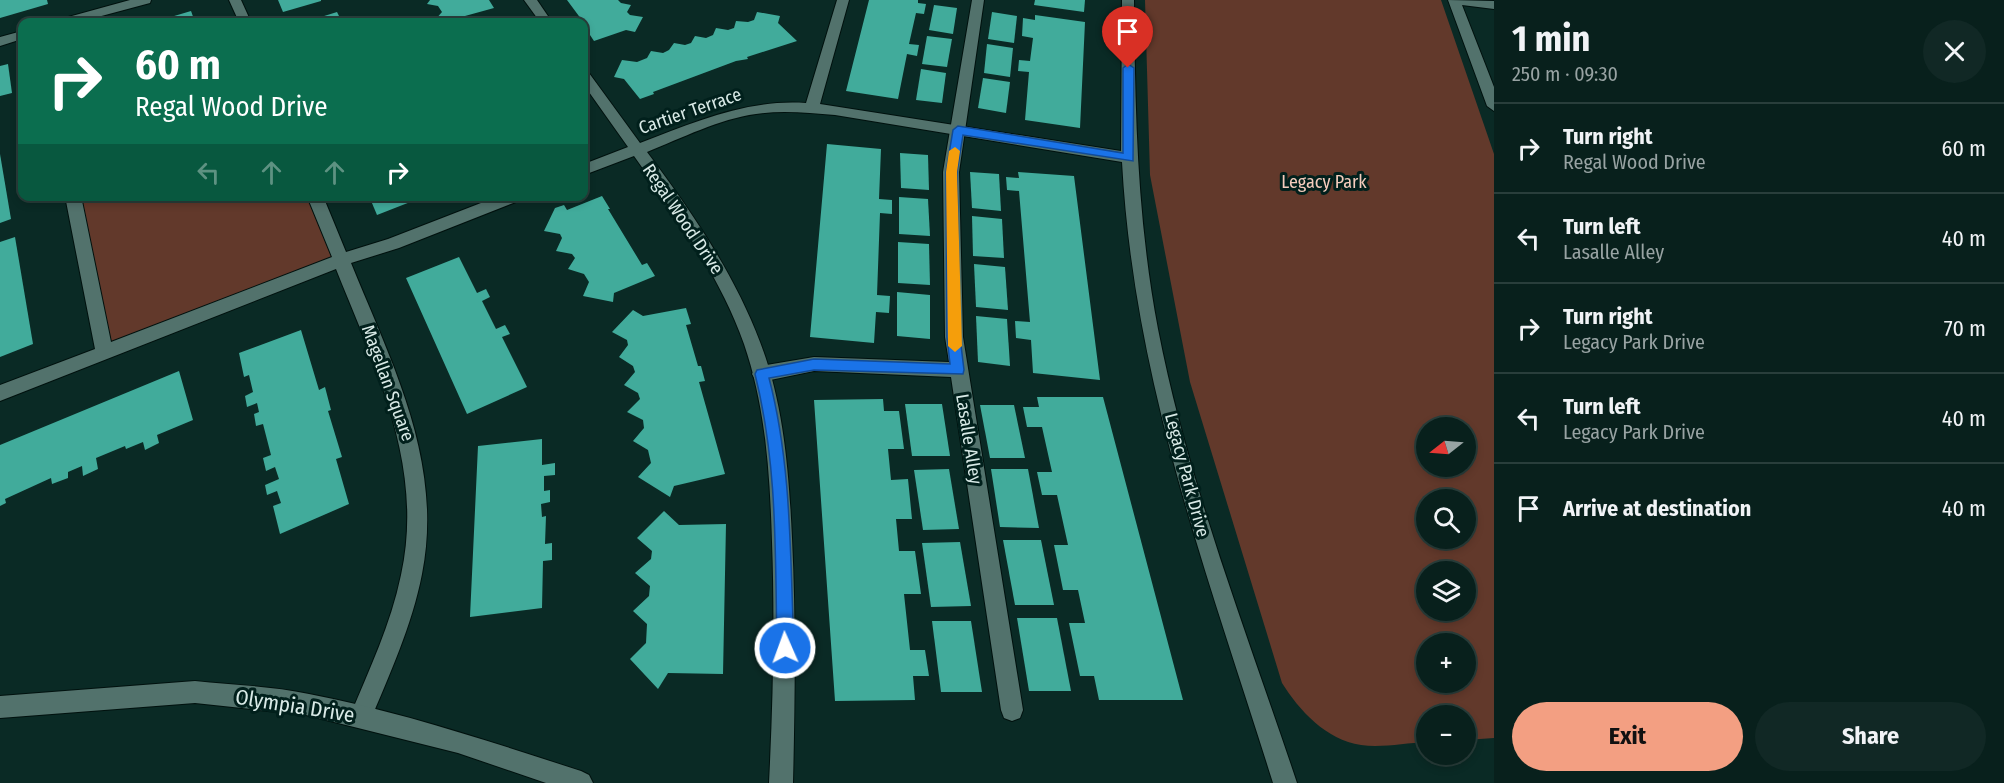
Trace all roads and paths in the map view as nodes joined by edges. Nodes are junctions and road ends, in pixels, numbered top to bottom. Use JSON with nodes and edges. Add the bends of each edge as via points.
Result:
{"nodes":[{"id":1,"x":145,"y":0,"type":"edge"},
{"id":2,"x":236,"y":0,"type":"edge"},
{"id":3,"x":530,"y":0,"type":"edge"},
{"id":4,"x":843,"y":0,"type":"edge"},
{"id":5,"x":978,"y":0,"type":"edge"},
{"id":6,"x":1128,"y":0,"type":"edge"},
{"id":7,"x":1454,"y":0,"type":"edge"},
{"id":8,"x":1494,"y":5,"type":"edge"},
{"id":9,"x":80,"y":18,"type":"edge"},
{"id":10,"x":243,"y":18,"type":"edge"},
{"id":11,"x":543,"y":18,"type":"edge"},
{"id":12,"x":18,"y":36,"type":"edge"},
{"id":13,"x":0,"y":42,"type":"edge"},
{"id":14,"x":588,"y":82,"type":"edge"},
{"id":15,"x":1494,"y":106,"type":"edge"},
{"id":16,"x":812,"y":107,"type":"junction"},
{"id":17,"x":958,"y":130,"type":"junction"},
{"id":18,"x":636,"y":150,"type":"junction"},
{"id":19,"x":1129,"y":158,"type":"junction"},
{"id":20,"x":588,"y":168,"type":"edge"},
{"id":21,"x":74,"y":201,"type":"edge"},
{"id":22,"x":317,"y":201,"type":"edge"},
{"id":23,"x":503,"y":201,"type":"edge"},
{"id":24,"x":341,"y":260,"type":"junction"},
{"id":25,"x":104,"y":352,"type":"junction"},
{"id":26,"x":958,"y":370,"type":"junction"},
{"id":27,"x":761,"y":374,"type":"junction"},
{"id":28,"x":0,"y":393,"type":"edge"},
{"id":29,"x":0,"y":707,"type":"edge"},
{"id":30,"x":1012,"y":710,"type":"dead end"},
{"id":31,"x":361,"y":716,"type":"junction"},
{"id":32,"x":581,"y":783,"type":"edge"},
{"id":33,"x":782,"y":783,"type":"edge"},
{"id":34,"x":1285,"y":783,"type":"edge"}],
"edges":[{"from":1,"to":9,"type":"street"},
{"from":2,"to":10,"type":"street"},
{"from":3,"to":11,"type":"street"},
{"from":4,"to":16,"type":"street"},
{"from":5,"to":17,"type":"street","name":"Lasalle Alley"},
{"from":6,"to":19,"type":"street","name":"Legacy Park Drive"},
{"from":7,"to":8,"type":"street"},
{"from":7,"to":15,"type":"street"},
{"from":12,"to":13,"type":"street"},
{"from":14,"to":18,"type":"street","name":"Regal Wood Drive"},
{"from":16,"to":17,"type":"street","name":"Cartier Terrace"},
{"from":16,"to":18,"type":"street","name":"Cartier Terrace","via":[[756,110],[722,117]]},
{"from":17,"to":19,"type":"street"},
{"from":17,"to":26,"type":"street","name":"Lasalle Alley","via":[[951,172]]},
{"from":18,"to":20,"type":"street","name":"Cartier Terrace"},
{"from":18,"to":27,"type":"street","name":"Regal Wood Drive","via":[[716,265],[742,317]]},
{"from":19,"to":34,"type":"street","name":"Legacy Park Drive","via":[[1135,235],[1150,332],[1176,444],[1214,574]]},
{"from":21,"to":25,"type":"street"},
{"from":22,"to":24,"type":"street","name":"Magellan Square"},
{"from":23,"to":24,"type":"street"},
{"from":24,"to":25,"type":"street"},
{"from":24,"to":31,"type":"street","name":"Magellan Square","via":[[405,420],[416,466],[418,525],[410,580],[397,632]]},
{"from":25,"to":28,"type":"street"},
{"from":26,"to":27,"type":"street","via":[[814,364]]},
{"from":26,"to":30,"type":"street","name":"Lasalle Alley"},
{"from":27,"to":33,"type":"street","name":"Regal Wood Drive","via":[[780,477],[785,648]]},
{"from":29,"to":31,"type":"street","name":"Olympia Drive","via":[[195,692],[306,704]]},
{"from":31,"to":32,"type":"street","name":"Olympia Drive","via":[[458,742]]}]}
